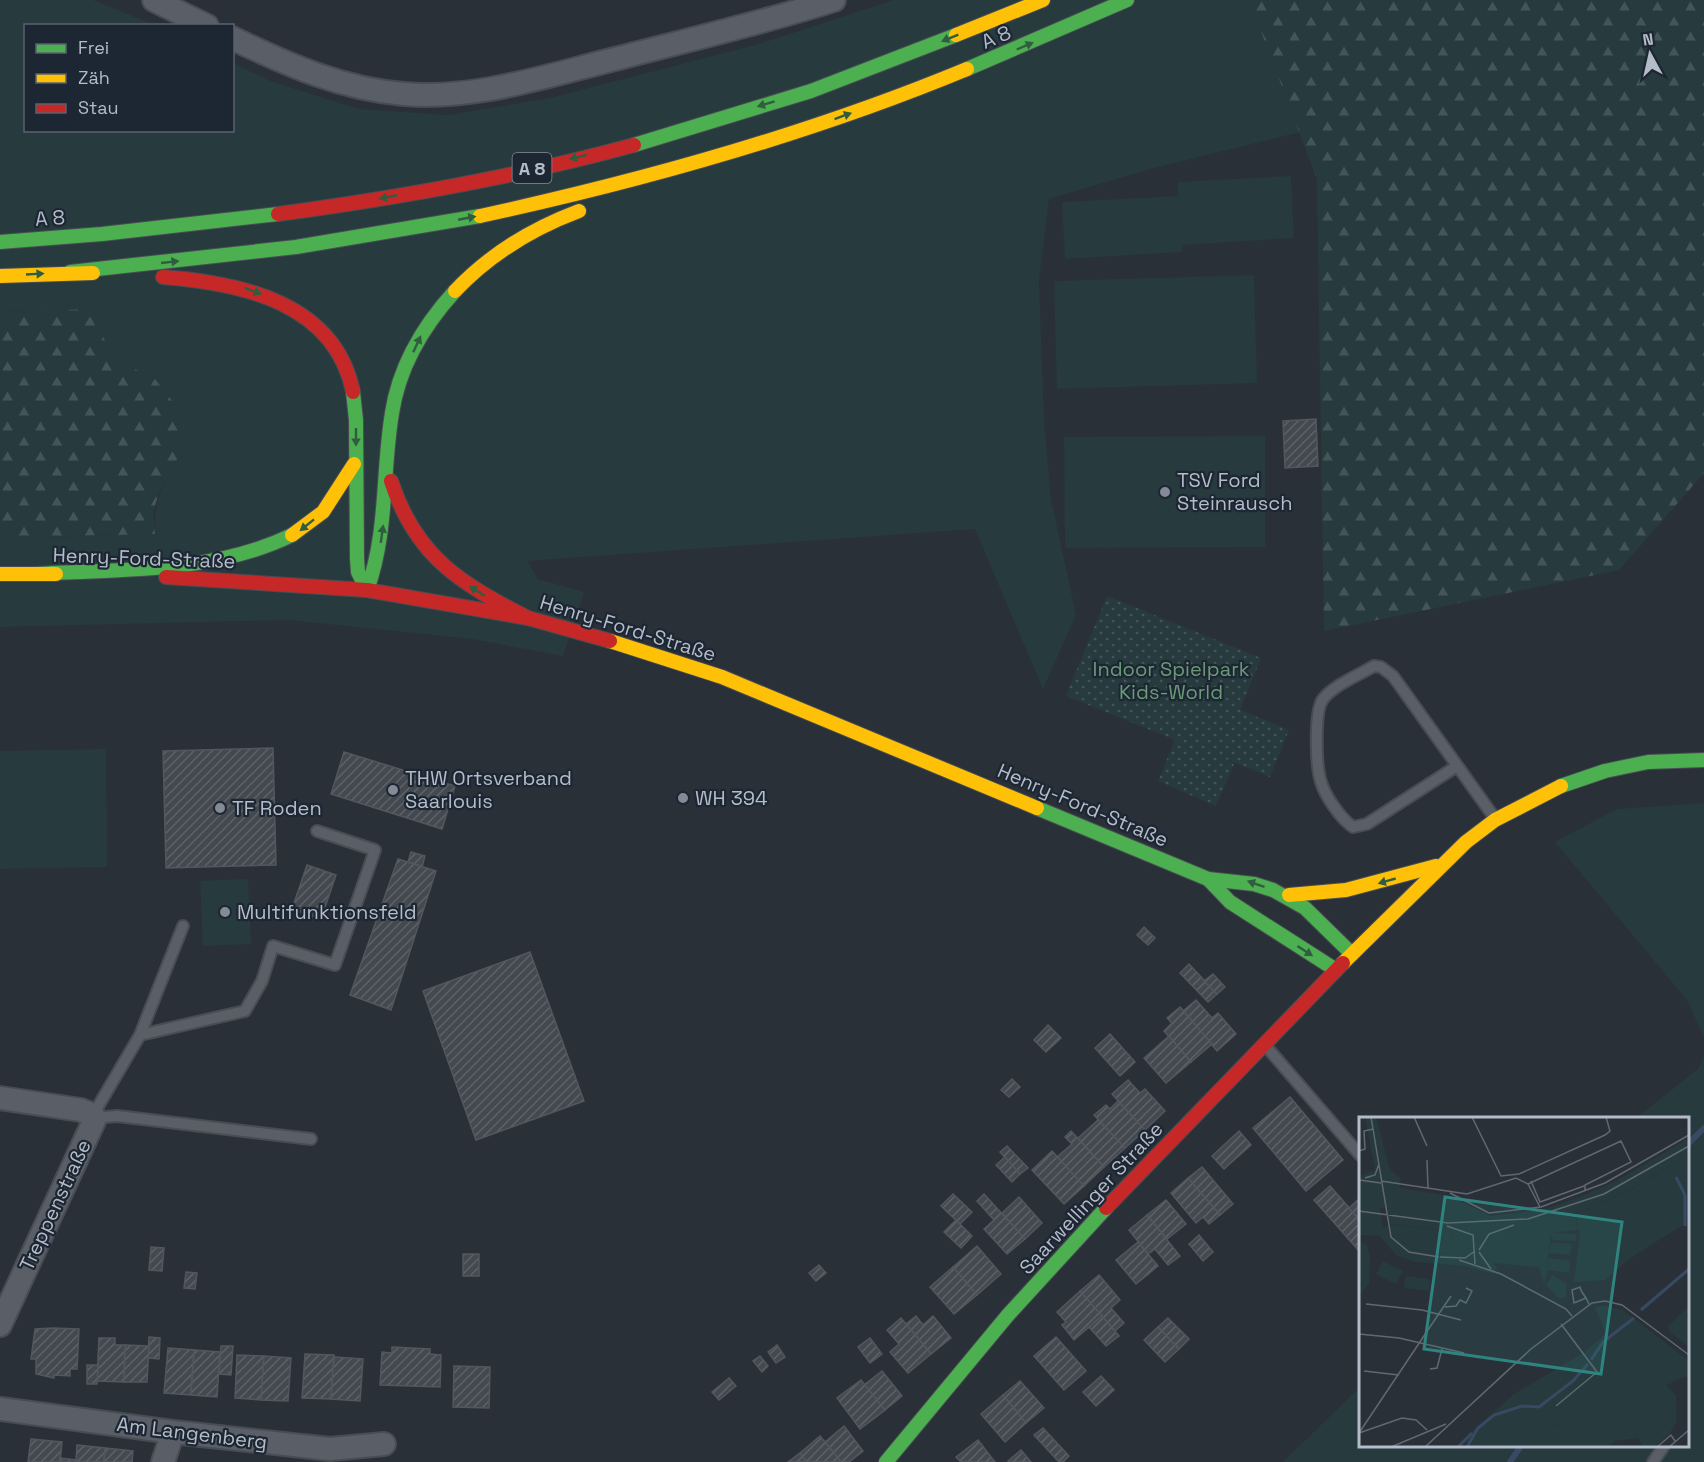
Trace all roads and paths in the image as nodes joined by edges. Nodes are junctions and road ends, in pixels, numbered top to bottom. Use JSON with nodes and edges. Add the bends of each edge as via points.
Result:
{"nodes":[{"id":1,"x":154,"y":0,"type":"edge"},
{"id":2,"x":834,"y":0,"type":"edge"},
{"id":3,"x":1042,"y":0,"type":"edge"},
{"id":4,"x":1126,"y":0,"type":"edge"},
{"id":5,"x":203,"y":24,"type":"edge"},
{"id":6,"x":234,"y":39,"type":"edge"},
{"id":7,"x":688,"y":166,"type":"junction"},
{"id":8,"x":0,"y":242,"type":"edge"},
{"id":9,"x":70,"y":272,"type":"junction"},
{"id":10,"x":0,"y":276,"type":"edge"},
{"id":11,"x":355,"y":462,"type":"junction"},
{"id":12,"x":388,"y":467,"type":"junction"},
{"id":13,"x":0,"y":574,"type":"edge"},
{"id":14,"x":31,"y":574,"type":"junction"},
{"id":15,"x":367,"y":590,"type":"junction"},
{"id":16,"x":528,"y":618,"type":"junction"},
{"id":17,"x":1704,"y":760,"type":"edge"},
{"id":18,"x":1457,"y":766,"type":"junction"},
{"id":19,"x":1496,"y":820,"type":"junction"},
{"id":20,"x":317,"y":831,"type":"dead end"},
{"id":21,"x":1443,"y":864,"type":"junction"},
{"id":22,"x":1208,"y":879,"type":"junction"},
{"id":23,"x":1289,"y":895,"type":"junction"},
{"id":24,"x":183,"y":926,"type":"dead end"},
{"id":25,"x":1352,"y":954,"type":"junction"},
{"id":26,"x":1336,"y":970,"type":"junction"},
{"id":27,"x":140,"y":1035,"type":"junction"},
{"id":28,"x":1265,"y":1044,"type":"junction"},
{"id":29,"x":0,"y":1098,"type":"edge"},
{"id":30,"x":93,"y":1116,"type":"junction"},
{"id":31,"x":311,"y":1139,"type":"dead end"},
{"id":32,"x":1359,"y":1154,"type":"edge"},
{"id":33,"x":0,"y":1325,"type":"edge"},
{"id":34,"x":0,"y":1409,"type":"edge"},
{"id":35,"x":172,"y":1432,"type":"junction"},
{"id":36,"x":384,"y":1444,"type":"dead end"},
{"id":37,"x":1663,"y":1447,"type":"edge"},
{"id":38,"x":163,"y":1462,"type":"edge"},
{"id":39,"x":886,"y":1462,"type":"edge"},
{"id":40,"x":1653,"y":1462,"type":"edge"}],
"edges":[{"from":1,"to":5,"type":"street"},
{"from":2,"to":6,"type":"street","via":[[531,80],[488,90],[432,95],[374,91],[327,80]]},
{"from":3,"to":8,"type":"main road","name":"A 8","number":"A 8","one_way":true,"via":[[809,91],[673,133],[528,170],[368,201],[225,221]]},
{"from":7,"to":4,"type":"main road","name":"A 8","number":"A 8","one_way":true,"via":[[819,125],[951,77]]},
{"from":9,"to":7,"type":"main road","name":"A 8","number":"A 8","one_way":true,"via":[[372,236],[539,203]]},
{"from":12,"to":7,"type":"main road","one_way":true,"via":[[393,410],[404,373],[424,328],[459,285],[498,252],[538,227]]},
{"from":10,"to":9,"type":"main road","number":"A 8","one_way":true},
{"from":9,"to":11,"type":"main road","one_way":true,"via":[[236,285],[279,300],[310,319],[333,345],[349,376]]},
{"from":11,"to":14,"type":"main road","one_way":true,"via":[[344,485],[324,511],[297,533],[266,548],[193,564]]},
{"from":11,"to":15,"type":"main road","via":[[358,572]]},
{"from":15,"to":12,"type":"main road","one_way":true,"via":[[382,535]]},
{"from":16,"to":12,"type":"main road","one_way":true,"via":[[462,582],[413,534],[397,504]]},
{"from":13,"to":14,"type":"main road","name":"Henry-Ford-Straße"},
{"from":14,"to":15,"type":"main road","name":"Henry-Ford-Straße","via":[[208,578]]},
{"from":15,"to":16,"type":"main road","name":"Henry-Ford-Straße"},
{"from":16,"to":22,"type":"main road","name":"Henry-Ford-Straße","via":[[722,677]]},
{"from":17,"to":19,"type":"main road","name":"Saarwellinger Straße","via":[[1648,762],[1605,771],[1560,786]]},
{"from":18,"to":18,"type":"lane","via":[[1367,824],[1353,827],[1321,782],[1320,704],[1334,690],[1374,666],[1381,667],[1393,676]]},
{"from":18,"to":19,"type":"lane"},
{"from":19,"to":21,"type":"main road","name":"Saarwellinger Straße"},
{"from":20,"to":27,"type":"lane","via":[[375,850],[335,965],[273,946],[262,981],[244,1011]]},
{"from":21,"to":23,"type":"main road","one_way":true,"via":[[1355,890]]},
{"from":21,"to":25,"type":"main road","name":"Saarwellinger Straße"},
{"from":23,"to":22,"type":"main road","name":"Henry-Ford-Straße","one_way":true,"via":[[1243,880]]},
{"from":22,"to":26,"type":"main road","name":"Henry-Ford-Straße","one_way":true,"via":[[1230,902]]},
{"from":23,"to":25,"type":"main road","name":"Henry-Ford-Straße","via":[[1312,910]]},
{"from":24,"to":27,"type":"lane"},
{"from":25,"to":26,"type":"main road","name":"Saarwellinger Straße"},
{"from":26,"to":28,"type":"main road","name":"Saarwellinger Straße"},
{"from":27,"to":30,"type":"lane"},
{"from":28,"to":32,"type":"lane"},
{"from":28,"to":39,"type":"main road","name":"Saarwellinger Straße","via":[[1008,1315]]},
{"from":29,"to":30,"type":"street","via":[[62,1106]]},
{"from":30,"to":31,"type":"lane"},
{"from":30,"to":33,"type":"street","name":"Treppenstraße"},
{"from":34,"to":35,"type":"street","name":"Am Langenberg"},
{"from":35,"to":36,"type":"street","name":"Am Langenberg","via":[[330,1449]]},
{"from":35,"to":38,"type":"street"},
{"from":37,"to":40,"type":"lane"}]}
